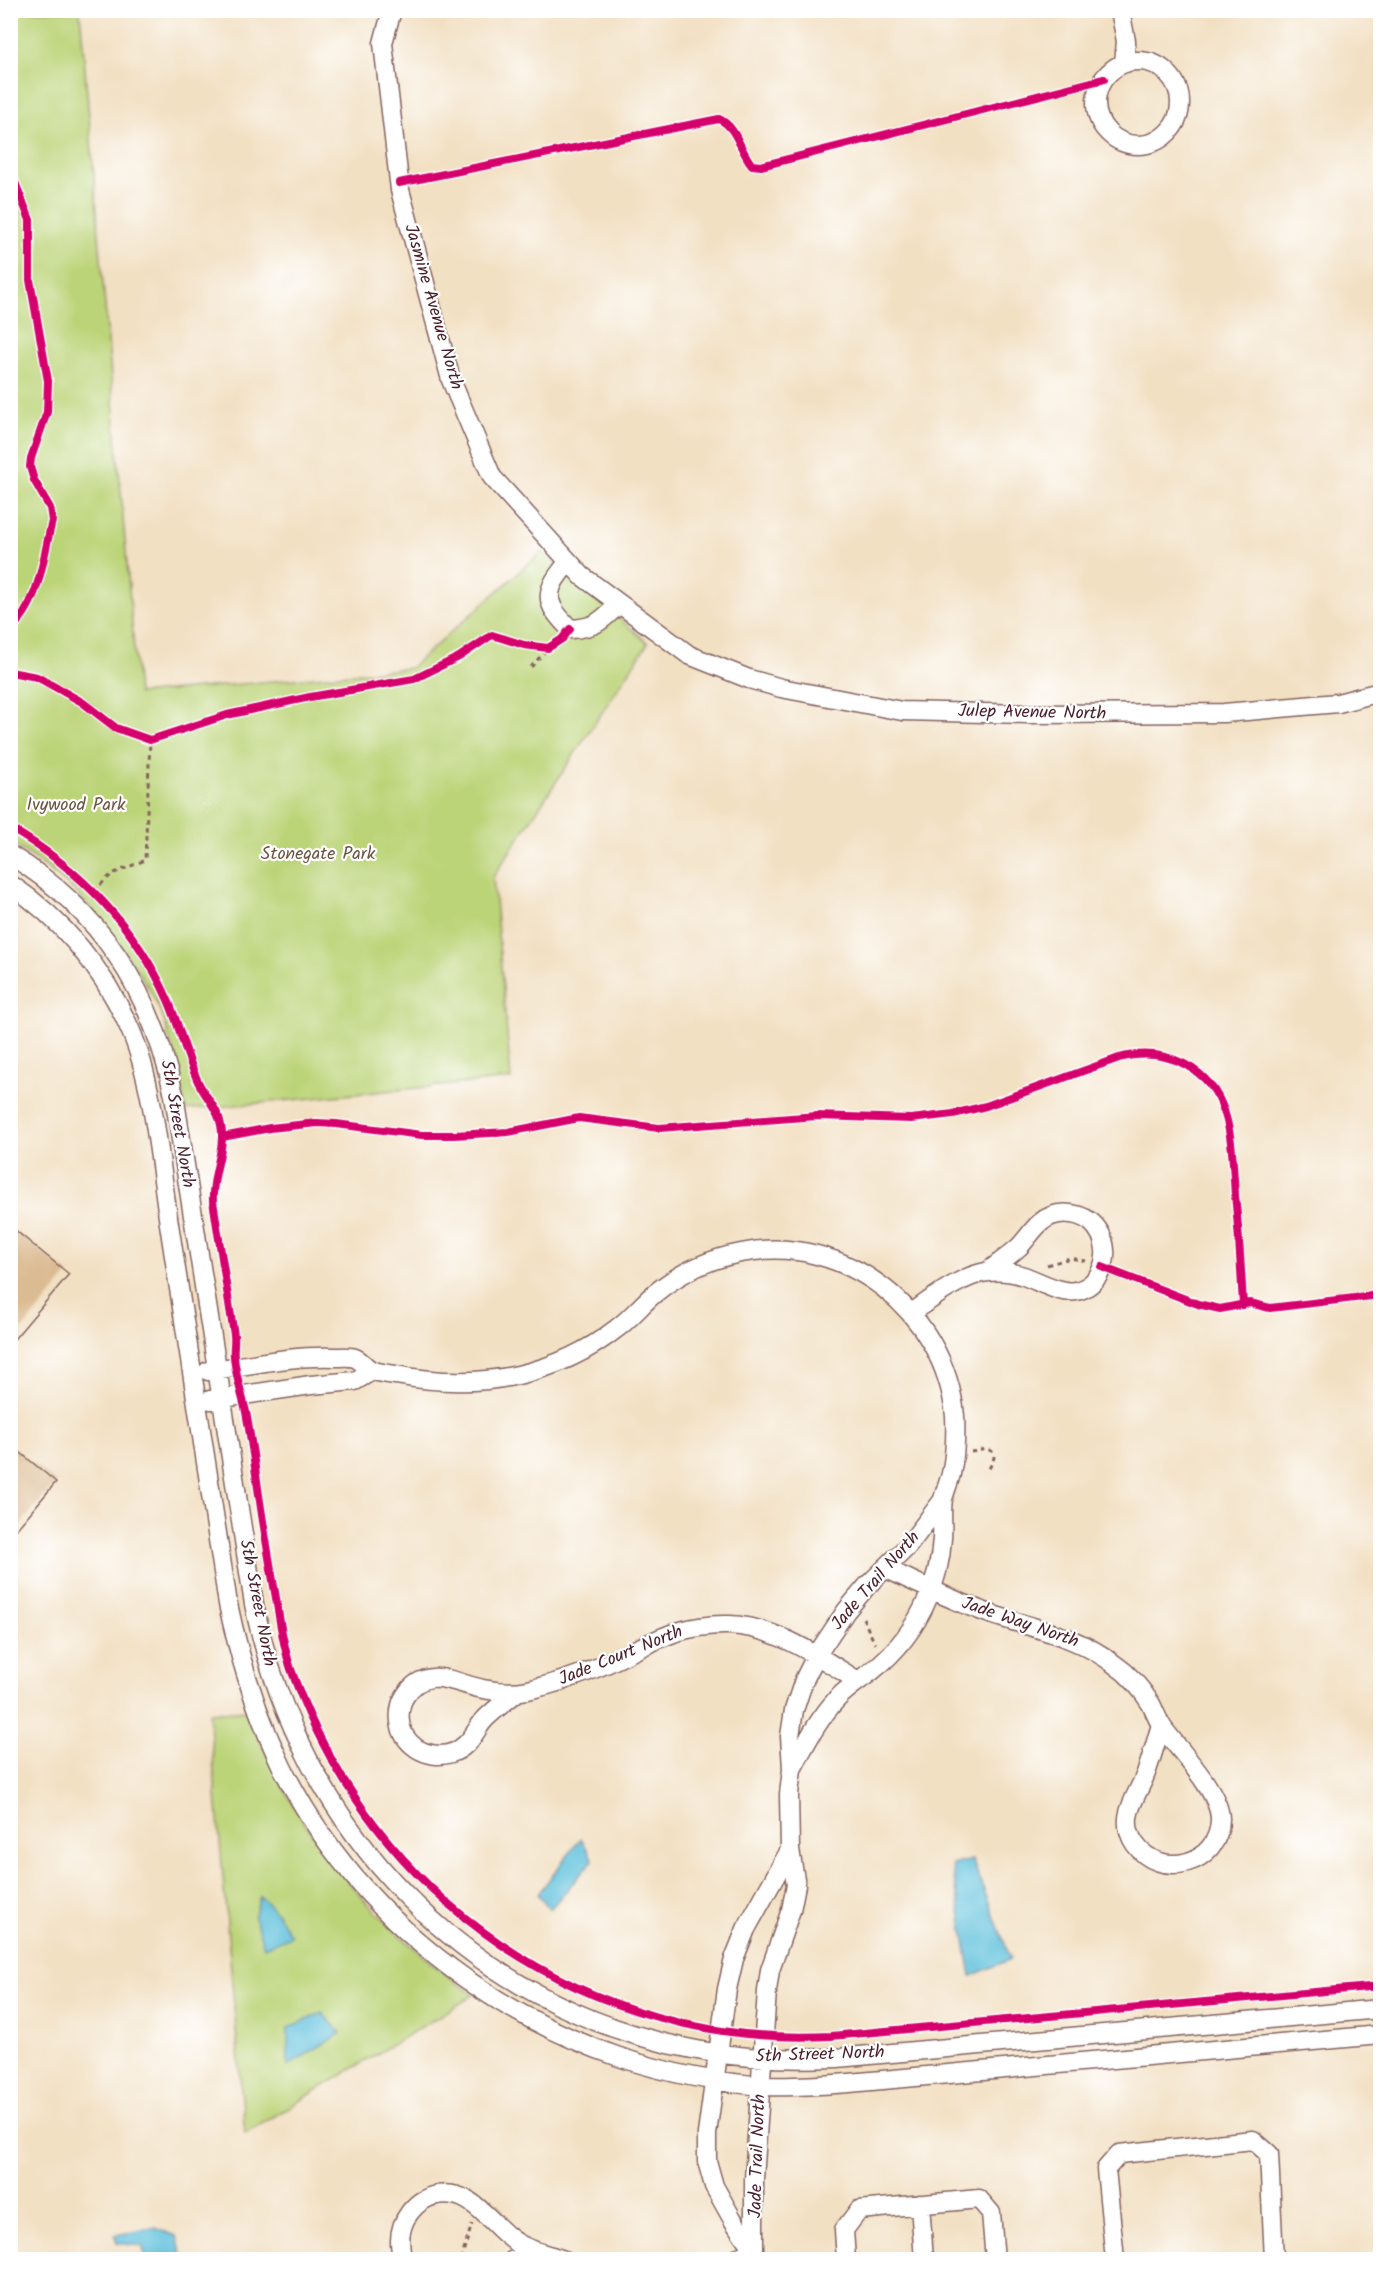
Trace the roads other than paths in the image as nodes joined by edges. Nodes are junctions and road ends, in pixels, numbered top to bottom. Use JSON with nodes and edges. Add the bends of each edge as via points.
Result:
{"nodes":[{"id":1,"x":392,"y":10,"type":"edge"},
{"id":2,"x":1120,"y":10,"type":"edge"},
{"id":3,"x":1124,"y":63,"type":"junction"},
{"id":4,"x":568,"y":561,"type":"junction"},
{"id":5,"x":619,"y":604,"type":"junction"},
{"id":6,"x":689,"y":656,"type":"joint"},
{"id":7,"x":1380,"y":692,"type":"edge"},
{"id":8,"x":10,"y":855,"type":"edge"},
{"id":9,"x":10,"y":884,"type":"edge"},
{"id":10,"x":987,"y":1272,"type":"junction"},
{"id":11,"x":912,"y":1313,"type":"junction"},
{"id":12,"x":218,"y":1370,"type":"junction"},
{"id":13,"x":372,"y":1371,"type":"junction"},
{"id":14,"x":192,"y":1374,"type":"junction"},
{"id":15,"x":222,"y":1398,"type":"junction"},
{"id":16,"x":197,"y":1402,"type":"junction"},
{"id":17,"x":943,"y":1500,"type":"junction"},
{"id":18,"x":885,"y":1568,"type":"junction"},
{"id":19,"x":931,"y":1590,"type":"junction"},
{"id":20,"x":816,"y":1656,"type":"junction"},
{"id":21,"x":858,"y":1681,"type":"junction"},
{"id":22,"x":517,"y":1692,"type":"junction"},
{"id":23,"x":1161,"y":1725,"type":"junction"},
{"id":24,"x":792,"y":1769,"type":"junction"},
{"id":25,"x":790,"y":1850,"type":"junction"},
{"id":26,"x":1380,"y":2009,"type":"edge"},
{"id":27,"x":1380,"y":2035,"type":"edge"},
{"id":28,"x":719,"y":2053,"type":"junction"},
{"id":29,"x":762,"y":2058,"type":"junction"},
{"id":30,"x":715,"y":2079,"type":"junction"},
{"id":31,"x":760,"y":2085,"type":"junction"},
{"id":32,"x":920,"y":2205,"type":"junction"},
{"id":33,"x":755,"y":2255,"type":"edge"},
{"id":34,"x":555,"y":2257,"type":"edge"},
{"id":35,"x":403,"y":2259,"type":"edge"},
{"id":36,"x":513,"y":2259,"type":"edge"},
{"id":37,"x":731,"y":2259,"type":"edge"},
{"id":38,"x":846,"y":2259,"type":"edge"},
{"id":39,"x":924,"y":2259,"type":"edge"},
{"id":40,"x":995,"y":2259,"type":"edge"},
{"id":41,"x":1115,"y":2259,"type":"edge"},
{"id":42,"x":1274,"y":2259,"type":"edge"}],
"edges":[{"from":1,"to":4,"type":"street","name":"Jasmine Avenue North","via":[[383,43],[400,190],[451,380],[492,477]]},
{"from":2,"to":3,"type":"street","via":[[1126,40]]},
{"from":3,"to":3,"type":"street","via":[[1107,74],[1097,92],[1097,112],[1106,131],[1122,143],[1142,146],[1162,139],[1176,124],[1181,104],[1174,78],[1152,63]]},
{"from":4,"to":5,"type":"street","name":"Jasmine Avenue North"},
{"from":4,"to":5,"type":"street","via":[[552,586],[550,598],[553,610],[570,628],[587,628],[605,619]]},
{"from":5,"to":6,"type":"street","name":"Jasmine Avenue North"},
{"from":6,"to":7,"type":"street","name":"Julep Avenue North","via":[[781,688],[903,711],[1224,714],[1338,703]]},
{"from":8,"to":12,"type":"street","name":"5th Street North","via":[[53,884],[99,930],[131,975],[154,1024],[174,1095]]},
{"from":9,"to":14,"type":"street","name":"5th Street North","via":[[45,911],[81,948],[111,992],[131,1032],[148,1094]]},
{"from":10,"to":10,"type":"street","via":[[1022,1275],[1060,1292],[1077,1290],[1097,1276],[1105,1259],[1105,1245],[1097,1228],[1084,1218],[1055,1215],[1040,1223],[1018,1248]]},
{"from":10,"to":11,"type":"street","via":[[960,1282]]},
{"from":11,"to":13,"type":"street","name":"Jade Trail North","via":[[878,1283],[840,1263],[798,1252],[750,1251],[690,1270],[654,1294],[596,1343],[566,1360],[531,1372],[457,1382]]},
{"from":11,"to":17,"type":"street","name":"Jade Trail North","via":[[941,1361],[952,1401],[955,1447]]},
{"from":12,"to":13,"type":"street","via":[[328,1357],[356,1358]]},
{"from":12,"to":14,"type":"street"},
{"from":12,"to":15,"type":"street","name":"5th Street North"},
{"from":13,"to":15,"type":"street","via":[[355,1381]]},
{"from":14,"to":16,"type":"street","name":"5th Street North"},
{"from":15,"to":16,"type":"street"},
{"from":15,"to":28,"type":"street","name":"5th Street North","via":[[252,1595],[269,1666],[297,1741],[350,1829],[412,1902],[494,1968],[566,2008],[605,2024],[667,2043]]},
{"from":16,"to":30,"type":"street","name":"5th Street North","via":[[228,1604],[244,1671],[283,1769],[340,1857],[408,1932],[466,1979],[534,2022],[600,2050],[670,2071]]},
{"from":17,"to":18,"type":"street","name":"Jade Trail North","via":[[912,1541]]},
{"from":17,"to":19,"type":"street","name":"Jade Trail North","via":[[941,1553]]},
{"from":18,"to":19,"type":"street","name":"Jade Way North"},
{"from":18,"to":20,"type":"street","name":"Jade Trail North","via":[[846,1611]]},
{"from":19,"to":21,"type":"street","name":"Jade Trail North","via":[[898,1647]]},
{"from":19,"to":23,"type":"street","name":"Jade Way North","via":[[1090,1648],[1139,1687]]},
{"from":20,"to":21,"type":"street","name":"Jade Court North"},
{"from":20,"to":22,"type":"street","name":"Jade Court North","via":[[756,1629],[732,1625],[699,1627],[663,1636],[583,1674]]},
{"from":20,"to":24,"type":"street","name":"Jade Trail North","via":[[791,1724]]},
{"from":21,"to":24,"type":"street","name":"Jade Trail North","via":[[824,1714]]},
{"from":22,"to":22,"type":"street","name":"Jade Court North","via":[[483,1689],[445,1678],[426,1679],[409,1690],[403,1700],[401,1727],[409,1742],[424,1752],[452,1753],[468,1743],[485,1719]]},
{"from":23,"to":23,"type":"street","name":"Jade Way North","via":[[1145,1776],[1130,1806],[1128,1827],[1145,1855],[1160,1863],[1179,1865],[1198,1858],[1211,1846],[1219,1814],[1209,1790]]},
{"from":24,"to":25,"type":"street","name":"Jade Trail North"},
{"from":25,"to":28,"type":"street","name":"Jade Trail North","via":[[737,1949],[727,1989]]},
{"from":25,"to":29,"type":"street","name":"Jade Trail North","via":[[796,1885],[770,1970]]},
{"from":26,"to":29,"type":"street","name":"5th Street North","via":[[837,2058]]},
{"from":27,"to":31,"type":"street","name":"5th Street North","via":[[849,2083]]},
{"from":28,"to":29,"type":"street","name":"5th Street North"},
{"from":28,"to":30,"type":"street","name":"Jade Trail North"},
{"from":29,"to":31,"type":"street","name":"Jade Trail North"},
{"from":30,"to":31,"type":"street","name":"5th Street North"},
{"from":30,"to":33,"type":"street","name":"Jade Trail North","via":[[706,2144],[709,2169],[718,2194]]},
{"from":31,"to":33,"type":"street","name":"Jade Trail North","via":[[754,2179]]},
{"from":32,"to":38,"type":"street","via":[[859,2210],[844,2230]]},
{"from":32,"to":39,"type":"street"},
{"from":32,"to":40,"type":"street","via":[[979,2199],[991,2213]]},
{"from":33,"to":37,"type":"street"},
{"from":34,"to":35,"type":"street","via":[[514,2241],[470,2200],[446,2194],[423,2201],[407,2216],[400,2233]]},
{"from":34,"to":36,"type":"street"},
{"from":41,"to":42,"type":"street","via":[[1106,2169],[1119,2154],[1253,2140],[1269,2154]]}]}
